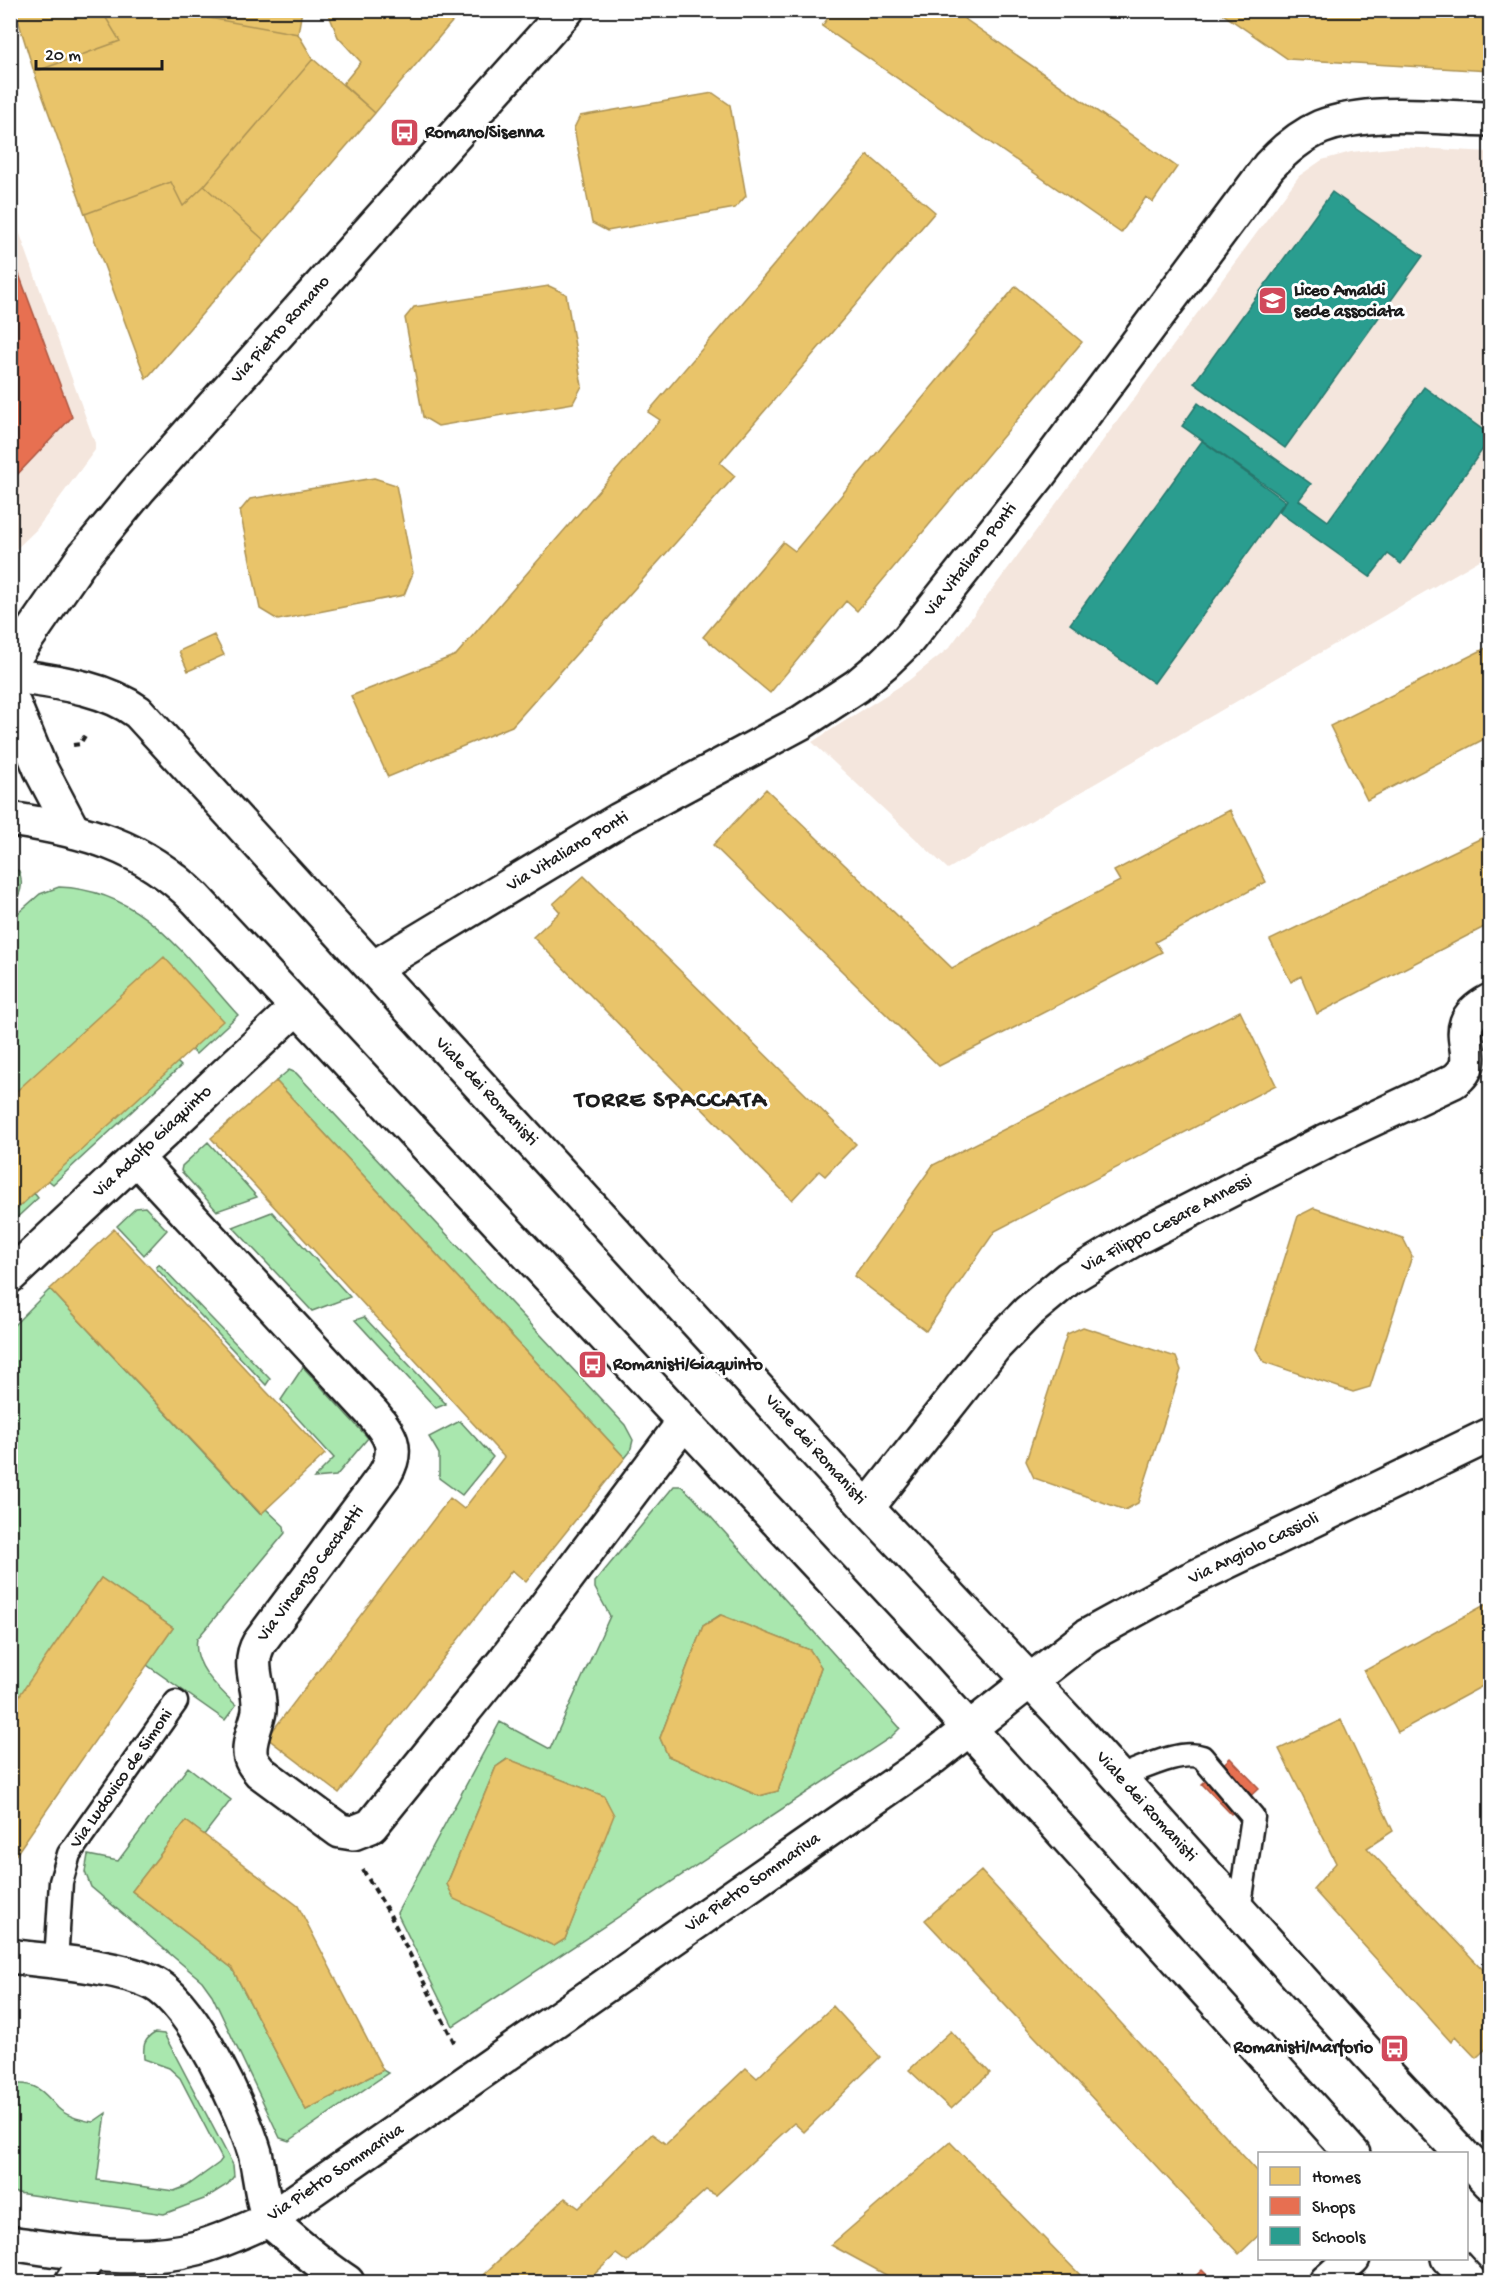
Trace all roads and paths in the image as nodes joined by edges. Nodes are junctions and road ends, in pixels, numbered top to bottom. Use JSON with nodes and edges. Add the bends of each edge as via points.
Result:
{"nodes":[{"id":1,"x":567,"y":10,"type":"edge"},
{"id":2,"x":1491,"y":119,"type":"edge"},
{"id":3,"x":10,"y":663,"type":"edge"},
{"id":4,"x":10,"y":675,"type":"edge"},
{"id":5,"x":10,"y":695,"type":"edge"},
{"id":6,"x":86,"y":734,"type":"dead end"},
{"id":7,"x":70,"y":746,"type":"dead end"},
{"id":8,"x":10,"y":819,"type":"edge"},
{"id":9,"x":73,"y":831,"type":"junction"},
{"id":10,"x":373,"y":968,"type":"junction"},
{"id":11,"x":1491,"y":1001,"type":"edge"},
{"id":12,"x":296,"y":1008,"type":"junction"},
{"id":13,"x":136,"y":1158,"type":"junction"},
{"id":14,"x":10,"y":1276,"type":"edge"},
{"id":15,"x":684,"y":1422,"type":"junction"},
{"id":16,"x":1491,"y":1435,"type":"edge"},
{"id":17,"x":867,"y":1508,"type":"junction"},
{"id":18,"x":1029,"y":1680,"type":"junction"},
{"id":19,"x":176,"y":1702,"type":"dead end"},
{"id":20,"x":969,"y":1730,"type":"junction"},
{"id":21,"x":1119,"y":1777,"type":"junction"},
{"id":22,"x":340,"y":1831,"type":"junction"},
{"id":23,"x":1239,"y":1911,"type":"junction"},
{"id":24,"x":10,"y":1956,"type":"edge"},
{"id":25,"x":56,"y":1962,"type":"junction"},
{"id":26,"x":473,"y":2079,"type":"junction"},
{"id":27,"x":1351,"y":2152,"type":"edge"},
{"id":28,"x":1460,"y":2152,"type":"edge"},
{"id":29,"x":1468,"y":2159,"type":"edge"},
{"id":30,"x":1491,"y":2183,"type":"edge"},
{"id":31,"x":270,"y":2219,"type":"junction"},
{"id":32,"x":10,"y":2243,"type":"edge"},
{"id":33,"x":91,"y":2254,"type":"junction"},
{"id":34,"x":1352,"y":2260,"type":"edge"},
{"id":35,"x":1449,"y":2260,"type":"edge"},
{"id":36,"x":72,"y":2283,"type":"edge"},
{"id":37,"x":347,"y":2283,"type":"edge"},
{"id":38,"x":1326,"y":2283,"type":"edge"},
{"id":39,"x":1470,"y":2283,"type":"edge"}],
"edges":[{"from":1,"to":3,"type":"street","name":"Via Pietro Romano","via":[[140,488],[84,556]]},
{"from":2,"to":10,"type":"street","name":"Via Vitaliano Ponti","via":[[1371,118],[1322,127],[1293,142],[1269,166],[1039,475],[908,640],[883,664],[802,722],[619,820]]},
{"from":4,"to":10,"type":"street","name":"Viale dei Romanisti","via":[[106,695],[138,712]]},
{"from":5,"to":9,"type":"street","via":[[41,770]]},
{"from":6,"to":7,"type":"path","via":[[80,744]]},
{"from":8,"to":9,"type":"street"},
{"from":9,"to":12,"type":"street","via":[[133,851],[172,877]]},
{"from":10,"to":17,"type":"street","name":"Viale dei Romanisti"},
{"from":11,"to":17,"type":"street","name":"Via Filippo Cesare Annessi","via":[[1466,1021],[1467,1067],[1454,1081],[1134,1239],[1048,1294],[983,1360]]},
{"from":12,"to":13,"type":"street","name":"Via Adolfo Giaquinto"},
{"from":12,"to":15,"type":"street"},
{"from":13,"to":14,"type":"street","name":"Via Adolfo Giaquinto"},
{"from":13,"to":22,"type":"street","name":"Via Vincenzo Cecchetti","via":[[373,1414],[393,1441],[393,1457],[385,1474],[259,1642],[253,1656],[259,1701],[251,1742],[253,1763]]},
{"from":15,"to":20,"type":"street"},
{"from":15,"to":22,"type":"street","via":[[506,1659],[371,1826],[353,1833]]},
{"from":16,"to":18,"type":"street","name":"Via Angiolo Cassioli","via":[[1191,1579],[1087,1636]]},
{"from":17,"to":18,"type":"street","name":"Viale dei Romanisti"},
{"from":18,"to":20,"type":"street","name":"Via Pietro Sommariva"},
{"from":18,"to":21,"type":"street","name":"Viale dei Romanisti"},
{"from":19,"to":25,"type":"lane","name":"Via Ludovico de Simoni","via":[[69,1854],[61,1882]]},
{"from":20,"to":26,"type":"street","name":"Via Pietro Sommariva"},
{"from":20,"to":27,"type":"street"},
{"from":21,"to":23,"type":"street","name":"Viale dei Romanisti"},
{"from":21,"to":23,"type":"lane","via":[[1177,1755],[1191,1753],[1202,1757],[1253,1817]]},
{"from":22,"to":26,"type":"path","via":[[388,1913]]},
{"from":23,"to":28,"type":"street","name":"Viale dei Romanisti"},
{"from":24,"to":25,"type":"street"},
{"from":25,"to":31,"type":"street","via":[[143,1979],[165,1990],[179,2003],[212,2059],[247,2133]]},
{"from":26,"to":31,"type":"street","name":"Via Pietro Sommariva"},
{"from":29,"to":30,"type":"street"},
{"from":31,"to":33,"type":"street","name":"Via Pietro Sommariva","via":[[197,2248],[167,2254]]},
{"from":31,"to":37,"type":"street","via":[[317,2263]]},
{"from":32,"to":33,"type":"street","name":"Via Pietro Sommariva"},
{"from":33,"to":36,"type":"street"},
{"from":34,"to":38,"type":"street"},
{"from":35,"to":39,"type":"street"}]}
